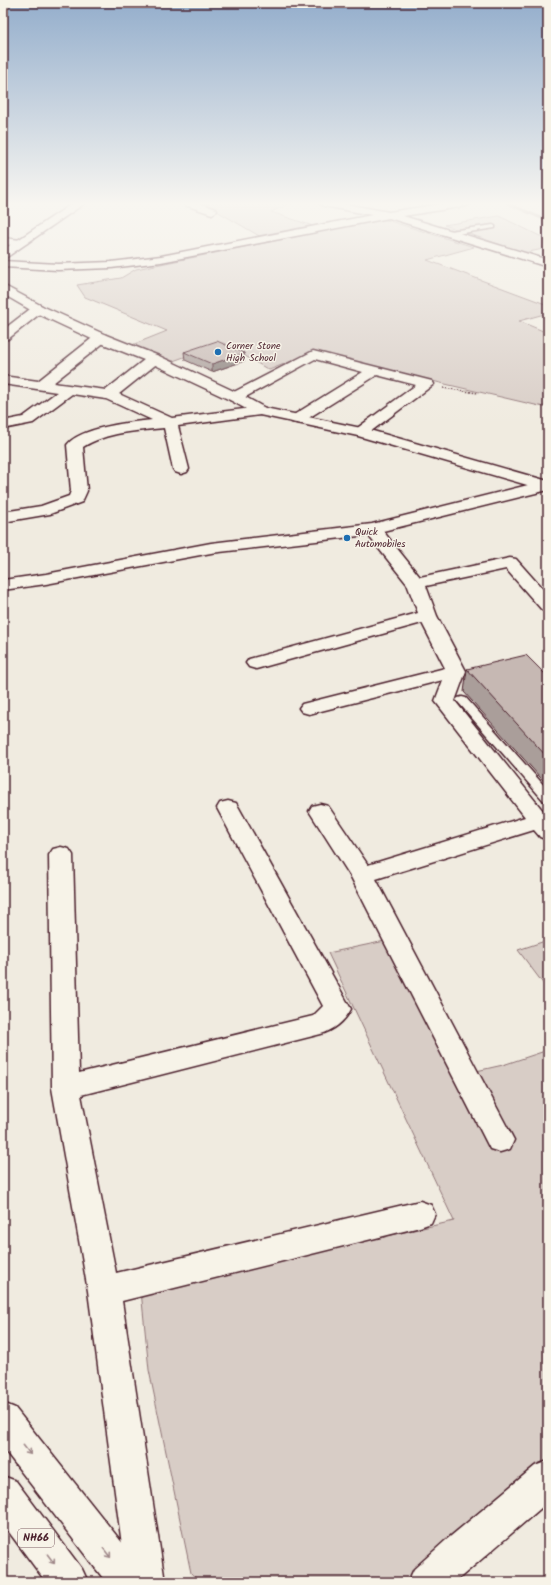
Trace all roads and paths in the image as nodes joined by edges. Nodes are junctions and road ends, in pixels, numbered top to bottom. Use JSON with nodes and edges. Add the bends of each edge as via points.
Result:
{"nodes":[{"id":1,"x":3,"y":289,"type":"edge"},
{"id":2,"x":38,"y":309,"type":"junction"},
{"id":3,"x":3,"y":336,"type":"edge"},
{"id":4,"x":101,"y":338,"type":"junction"},
{"id":5,"x":154,"y":359,"type":"junction"},
{"id":6,"x":374,"y":371,"type":"junction"},
{"id":7,"x":3,"y":380,"type":"edge"},
{"id":8,"x":427,"y":384,"type":"junction"},
{"id":9,"x":40,"y":386,"type":"junction"},
{"id":10,"x":68,"y":390,"type":"junction"},
{"id":11,"x":478,"y":393,"type":"dead end"},
{"id":12,"x":109,"y":395,"type":"junction"},
{"id":13,"x":235,"y":397,"type":"junction"},
{"id":14,"x":260,"y":411,"type":"junction"},
{"id":15,"x":296,"y":418,"type":"junction"},
{"id":16,"x":170,"y":423,"type":"junction"},
{"id":17,"x":3,"y":425,"type":"edge"},
{"id":18,"x":361,"y":432,"type":"junction"},
{"id":19,"x":181,"y":469,"type":"dead end"},
{"id":20,"x":547,"y":485,"type":"edge"},
{"id":21,"x":3,"y":517,"type":"edge"},
{"id":22,"x":372,"y":529,"type":"junction"},
{"id":23,"x":416,"y":583,"type":"junction"},
{"id":24,"x":3,"y":585,"type":"edge"},
{"id":25,"x":548,"y":606,"type":"edge"},
{"id":26,"x":428,"y":616,"type":"junction"},
{"id":27,"x":256,"y":663,"type":"dead end"},
{"id":28,"x":456,"y":671,"type":"junction"},
{"id":29,"x":462,"y":700,"type":"dead end"},
{"id":30,"x":308,"y":708,"type":"dead end"},
{"id":31,"x":548,"y":798,"type":"edge"},
{"id":32,"x":228,"y":808,"type":"dead end"},
{"id":33,"x":320,"y":811,"type":"dead end"},
{"id":34,"x":543,"y":826,"type":"edge"},
{"id":35,"x":61,"y":855,"type":"dead end"},
{"id":36,"x":362,"y":875,"type":"junction"},
{"id":37,"x":66,"y":1088,"type":"junction"},
{"id":38,"x":500,"y":1140,"type":"dead end"},
{"id":39,"x":420,"y":1214,"type":"dead end"},
{"id":40,"x":104,"y":1292,"type":"junction"},
{"id":41,"x":3,"y":1420,"type":"edge"},
{"id":42,"x":548,"y":1479,"type":"edge"},
{"id":43,"x":3,"y":1494,"type":"edge"},
{"id":44,"x":69,"y":1582,"type":"edge"},
{"id":45,"x":130,"y":1582,"type":"edge"},
{"id":46,"x":146,"y":1582,"type":"edge"},
{"id":47,"x":427,"y":1582,"type":"edge"}],
"edges":[{"from":1,"to":2,"type":"main road"},
{"from":2,"to":3,"type":"main road"},
{"from":2,"to":4,"type":"main road"},
{"from":4,"to":5,"type":"main road"},
{"from":4,"to":9,"type":"main road"},
{"from":5,"to":12,"type":"main road"},
{"from":5,"to":13,"type":"main road"},
{"from":6,"to":8,"type":"main road"},
{"from":6,"to":13,"type":"main road","via":[[313,355]]},
{"from":6,"to":15,"type":"main road"},
{"from":7,"to":9,"type":"main road"},
{"from":8,"to":11,"type":"path"},
{"from":8,"to":18,"type":"main road"},
{"from":9,"to":10,"type":"main road"},
{"from":10,"to":12,"type":"main road"},
{"from":10,"to":17,"type":"main road","via":[[28,420]]},
{"from":12,"to":16,"type":"main road"},
{"from":13,"to":14,"type":"main road"},
{"from":14,"to":15,"type":"main road"},
{"from":14,"to":16,"type":"main road"},
{"from":15,"to":18,"type":"main road"},
{"from":16,"to":19,"type":"main road"},
{"from":16,"to":21,"type":"main road","via":[[124,428],[85,437],[75,445],[80,490],[76,499],[63,506]]},
{"from":18,"to":20,"type":"main road"},
{"from":20,"to":22,"type":"main road"},
{"from":22,"to":23,"type":"main road"},
{"from":22,"to":24,"type":"main road","via":[[212,548]]},
{"from":23,"to":25,"type":"main road","via":[[510,563]]},
{"from":23,"to":26,"type":"main road"},
{"from":26,"to":27,"type":"main road"},
{"from":26,"to":28,"type":"main road"},
{"from":28,"to":30,"type":"main road"},
{"from":28,"to":34,"type":"main road","via":[[445,701]]},
{"from":29,"to":31,"type":"lane"},
{"from":32,"to":37,"type":"main road","via":[[338,1009],[321,1024]]},
{"from":33,"to":36,"type":"main road"},
{"from":34,"to":36,"type":"main road"},
{"from":35,"to":37,"type":"main road"},
{"from":36,"to":38,"type":"main road"},
{"from":37,"to":40,"type":"main road"},
{"from":39,"to":40,"type":"main road"},
{"from":40,"to":46,"type":"main road"},
{"from":41,"to":45,"type":"main road","one_way":true},
{"from":42,"to":47,"type":"main road"},
{"from":43,"to":44,"type":"main road","number":"NH66","one_way":true}]}
